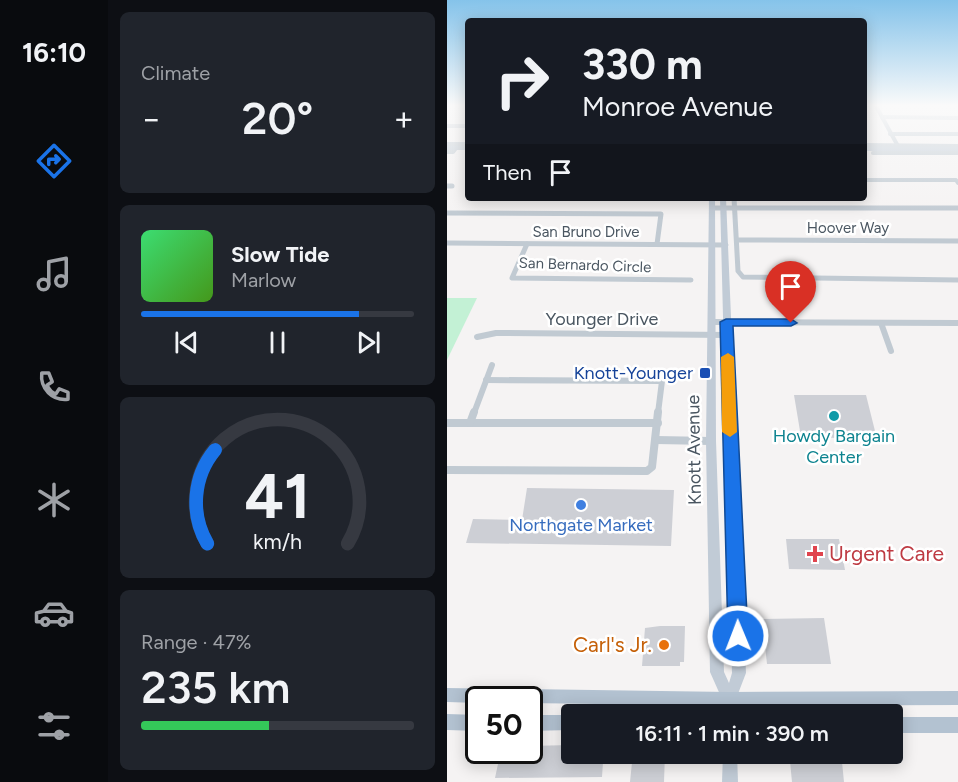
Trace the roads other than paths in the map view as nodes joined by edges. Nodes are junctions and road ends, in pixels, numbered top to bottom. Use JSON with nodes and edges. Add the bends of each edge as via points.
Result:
{"nodes":[{"id":1,"x":896,"y":142,"type":"edge"},
{"id":2,"x":465,"y":146,"type":"edge"},
{"id":3,"x":465,"y":146,"type":"edge"},
{"id":4,"x":867,"y":147,"type":"edge"},
{"id":5,"x":898,"y":147,"type":"junction"},
{"id":6,"x":447,"y":148,"type":"edge"},
{"id":7,"x":958,"y":149,"type":"edge"},
{"id":8,"x":873,"y":153,"type":"dead end"},
{"id":9,"x":867,"y":180,"type":"edge"},
{"id":10,"x":958,"y":183,"type":"edge"},
{"id":11,"x":712,"y":201,"type":"edge"},
{"id":12,"x":723,"y":201,"type":"edge"},
{"id":13,"x":734,"y":201,"type":"edge"},
{"id":14,"x":713,"y":208,"type":"junction"},
{"id":15,"x":724,"y":208,"type":"junction"},
{"id":16,"x":735,"y":208,"type":"junction"},
{"id":17,"x":958,"y":208,"type":"edge"},
{"id":18,"x":447,"y":213,"type":"edge"},
{"id":19,"x":738,"y":240,"type":"junction"},
{"id":20,"x":958,"y":241,"type":"edge"},
{"id":21,"x":527,"y":243,"type":"junction"},
{"id":22,"x":448,"y":244,"type":"edge"},
{"id":23,"x":657,"y":244,"type":"junction"},
{"id":24,"x":713,"y":245,"type":"junction"},
{"id":25,"x":726,"y":245,"type":"junction"},
{"id":26,"x":691,"y":280,"type":"dead end"},
{"id":27,"x":958,"y":280,"type":"edge"},
{"id":28,"x":713,"y":322,"type":"junction"},
{"id":29,"x":726,"y":322,"type":"junction"},
{"id":30,"x":881,"y":323,"type":"junction"},
{"id":31,"x":958,"y":324,"type":"edge"},
{"id":32,"x":712,"y":335,"type":"junction"},
{"id":33,"x":727,"y":335,"type":"junction"},
{"id":34,"x":477,"y":337,"type":"dead end"},
{"id":35,"x":891,"y":351,"type":"dead end"},
{"id":36,"x":492,"y":365,"type":"dead end"},
{"id":37,"x":486,"y":380,"type":"junction"},
{"id":38,"x":447,"y":423,"type":"edge"},
{"id":39,"x":469,"y":423,"type":"junction"},
{"id":40,"x":658,"y":423,"type":"junction"},
{"id":41,"x":656,"y":440,"type":"junction"},
{"id":42,"x":711,"y":441,"type":"junction"},
{"id":43,"x":730,"y":441,"type":"junction"},
{"id":44,"x":447,"y":470,"type":"edge"},
{"id":45,"x":447,"y":695,"type":"edge"},
{"id":46,"x":958,"y":698,"type":"edge"},
{"id":47,"x":658,"y":704,"type":"edge"},
{"id":48,"x":728,"y":704,"type":"edge"},
{"id":49,"x":730,"y":704,"type":"edge"},
{"id":50,"x":805,"y":704,"type":"edge"},
{"id":51,"x":447,"y":722,"type":"edge"},
{"id":52,"x":465,"y":723,"type":"edge"},
{"id":53,"x":543,"y":723,"type":"edge"},
{"id":54,"x":561,"y":723,"type":"edge"},
{"id":55,"x":903,"y":725,"type":"edge"},
{"id":56,"x":958,"y":725,"type":"edge"},
{"id":57,"x":730,"y":764,"type":"edge"},
{"id":58,"x":730,"y":782,"type":"edge"}],
"edges":[{"from":1,"to":5,"type":"street"},
{"from":2,"to":6,"type":"main road"},
{"from":3,"to":6,"type":"street"},
{"from":4,"to":5,"type":"main road"},
{"from":5,"to":7,"type":"main road"},
{"from":7,"to":8,"type":"street"},
{"from":9,"to":10,"type":"street"},
{"from":11,"to":14,"type":"main road","name":"Knott Avenue"},
{"from":12,"to":15,"type":"main road","name":"Knott Avenue"},
{"from":13,"to":16,"type":"street"},
{"from":14,"to":15,"type":"street"},
{"from":14,"to":24,"type":"main road","name":"Knott Avenue"},
{"from":15,"to":16,"type":"street"},
{"from":15,"to":25,"type":"main road","name":"Knott Avenue"},
{"from":16,"to":17,"type":"street"},
{"from":16,"to":19,"type":"street"},
{"from":18,"to":23,"type":"street","via":[[661,214]]},
{"from":19,"to":20,"type":"street","name":"Hoover Way"},
{"from":19,"to":27,"type":"street","via":[[738,271],[749,278]]},
{"from":21,"to":22,"type":"street","name":"San Bruno Drive"},
{"from":21,"to":23,"type":"street","name":"San Bruno Drive"},
{"from":21,"to":26,"type":"street","name":"San Bernardo Circle","via":[[512,278]]},
{"from":23,"to":24,"type":"street","name":"San Bruno Drive"},
{"from":24,"to":25,"type":"street","name":"San Bruno Drive"},
{"from":24,"to":28,"type":"main road","name":"Knott Avenue"},
{"from":25,"to":29,"type":"main road","name":"Knott Avenue"},
{"from":28,"to":29,"type":"street"},
{"from":28,"to":32,"type":"main road","name":"Knott Avenue"},
{"from":29,"to":30,"type":"street"},
{"from":29,"to":33,"type":"main road","name":"Knott Avenue"},
{"from":30,"to":31,"type":"street"},
{"from":30,"to":35,"type":"street"},
{"from":32,"to":33,"type":"street","name":"Younger Drive"},
{"from":32,"to":34,"type":"street","name":"Younger Drive","via":[[496,333]]},
{"from":32,"to":42,"type":"main road","name":"Knott Avenue"},
{"from":33,"to":43,"type":"main road","name":"Knott Avenue"},
{"from":36,"to":37,"type":"street"},
{"from":37,"to":39,"type":"street"},
{"from":37,"to":40,"type":"street","via":[[662,381]]},
{"from":38,"to":39,"type":"street"},
{"from":39,"to":40,"type":"street"},
{"from":40,"to":41,"type":"street"},
{"from":41,"to":42,"type":"street"},
{"from":41,"to":44,"type":"street","via":[[650,469]]},
{"from":42,"to":43,"type":"main road"},
{"from":42,"to":48,"type":"main road","name":"Knott Avenue","via":[[717,672]]},
{"from":43,"to":49,"type":"main road","name":"Knott Avenue","via":[[739,673]]},
{"from":45,"to":47,"type":"main road"},
{"from":46,"to":50,"type":"main road"},
{"from":51,"to":52,"type":"main road"},
{"from":53,"to":54,"type":"main road"},
{"from":55,"to":56,"type":"main road"},
{"from":57,"to":58,"type":"main road"}]}
